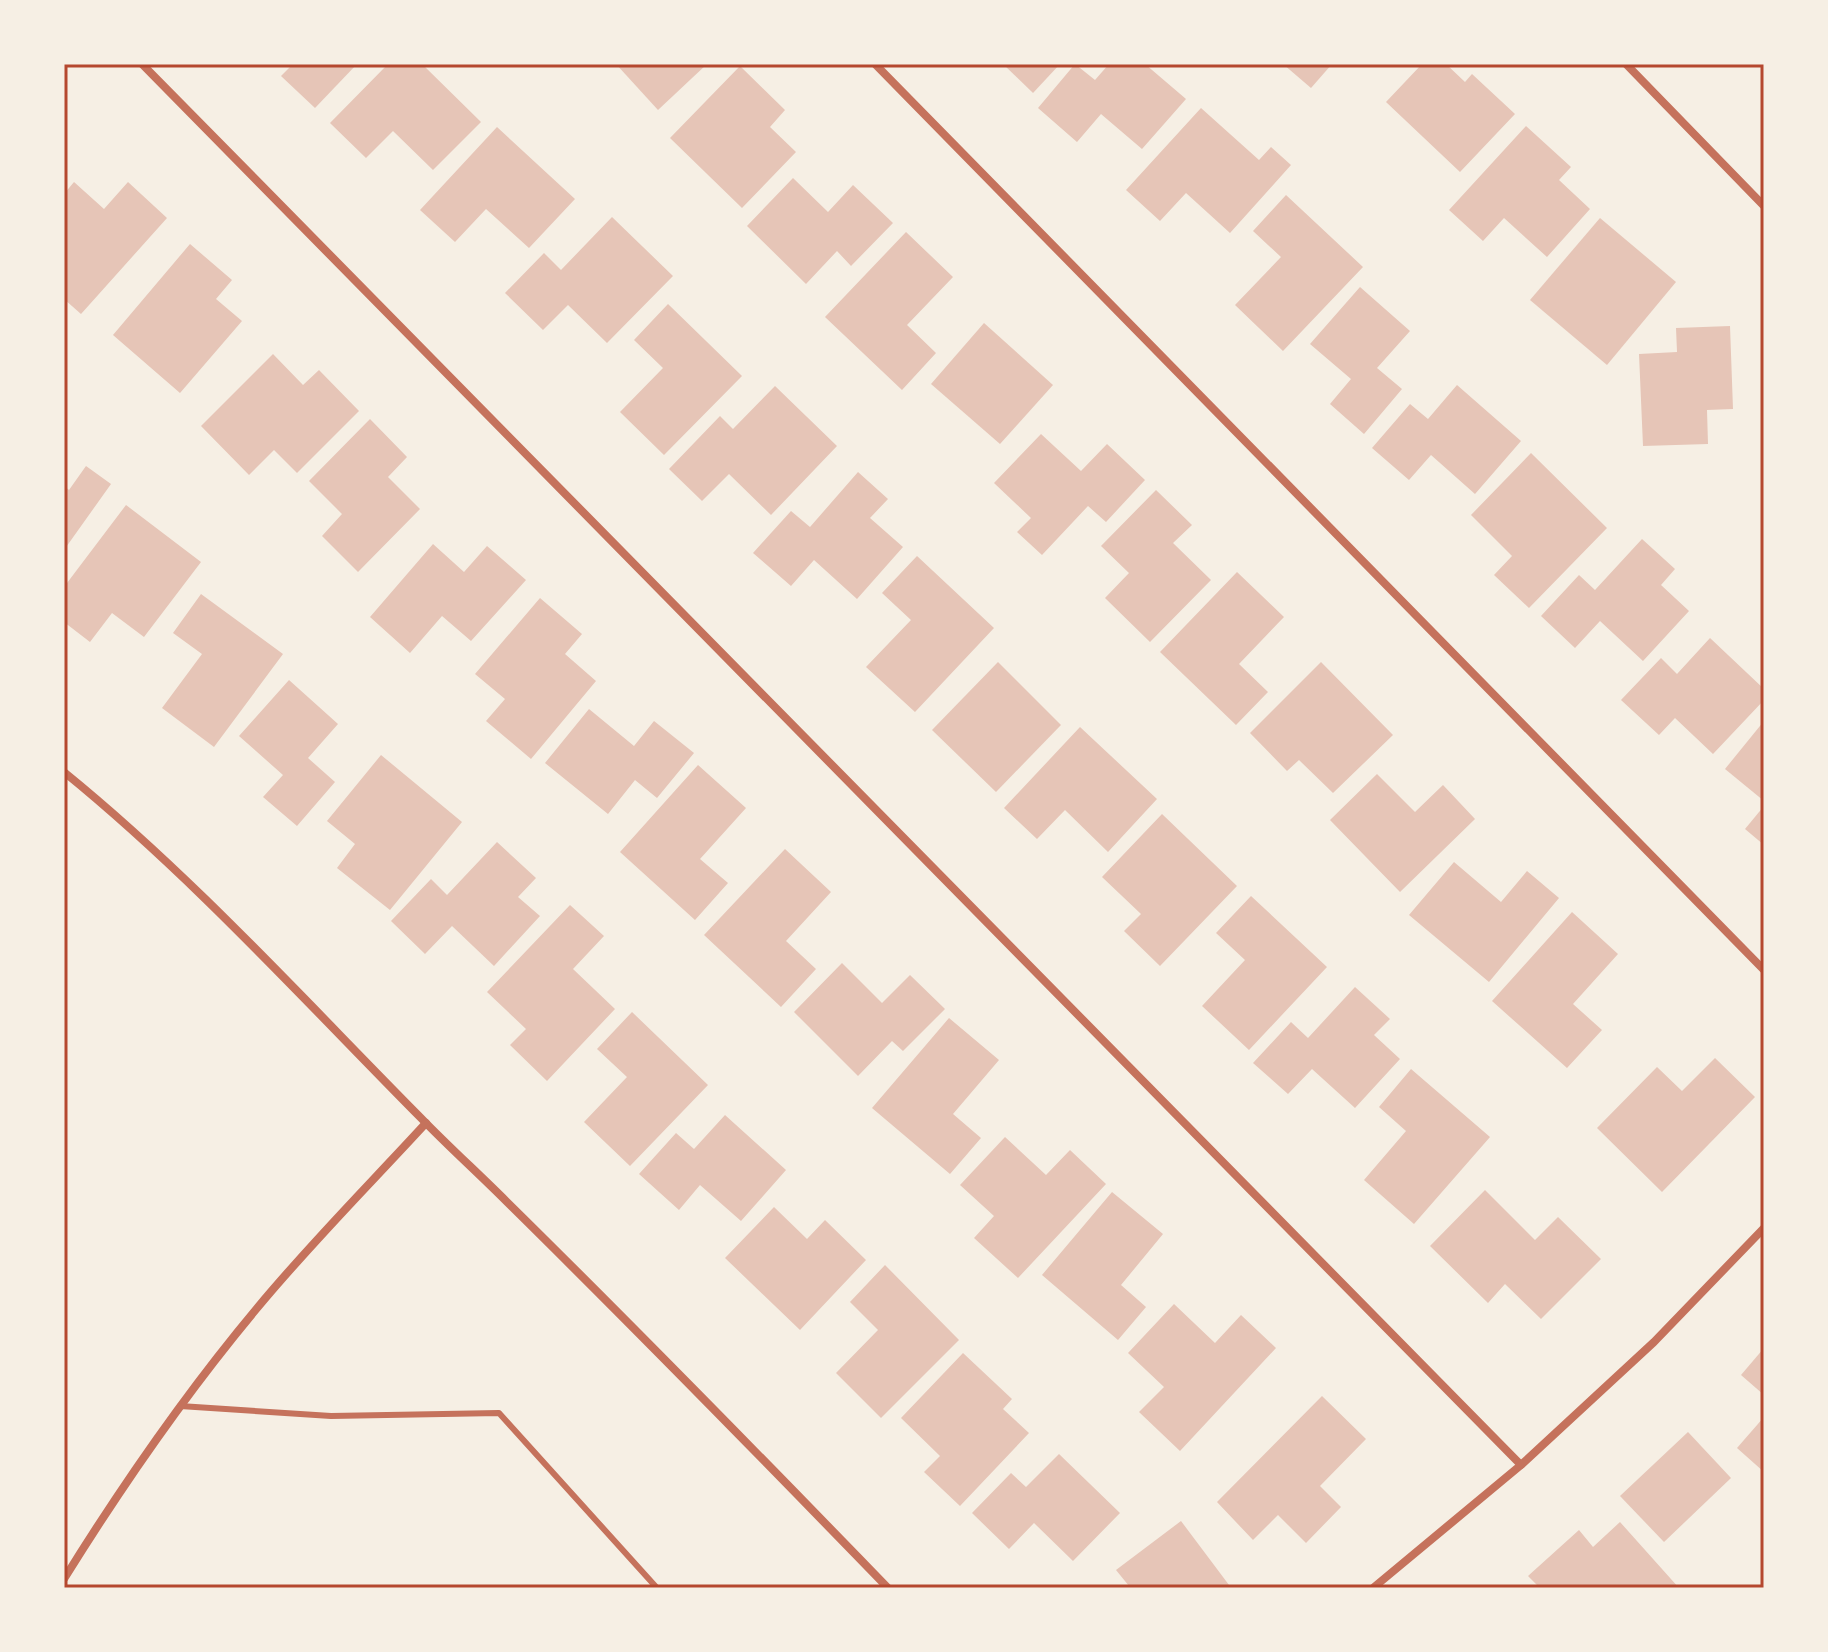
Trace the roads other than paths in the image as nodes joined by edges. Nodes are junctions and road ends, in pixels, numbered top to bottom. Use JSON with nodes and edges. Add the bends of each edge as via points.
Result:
{"nodes":[{"id":1,"x":142,"y":64,"type":"edge"},
{"id":2,"x":875,"y":64,"type":"edge"},
{"id":3,"x":1626,"y":64,"type":"edge"},
{"id":4,"x":1764,"y":206,"type":"edge"},
{"id":5,"x":64,"y":772,"type":"edge"},
{"id":6,"x":1764,"y":970,"type":"edge"},
{"id":7,"x":426,"y":1123,"type":"junction"},
{"id":8,"x":1764,"y":1228,"type":"edge"},
{"id":9,"x":180,"y":1406,"type":"junction"},
{"id":10,"x":1521,"y":1465,"type":"junction"},
{"id":11,"x":64,"y":1579,"type":"edge"},
{"id":12,"x":657,"y":1588,"type":"edge"},
{"id":13,"x":888,"y":1588,"type":"edge"},
{"id":14,"x":1373,"y":1588,"type":"edge"}],
"edges":[{"from":1,"to":10,"type":"street"},
{"from":2,"to":6,"type":"street"},
{"from":3,"to":4,"type":"street"},
{"from":5,"to":7,"type":"street","via":[[175,871]]},
{"from":7,"to":9,"type":"street","via":[[260,1304]]},
{"from":7,"to":13,"type":"street"},
{"from":8,"to":10,"type":"street","via":[[1654,1342]]},
{"from":9,"to":11,"type":"street"},
{"from":9,"to":12,"type":"lane","via":[[331,1416],[499,1413]]},
{"from":10,"to":14,"type":"street"}]}
